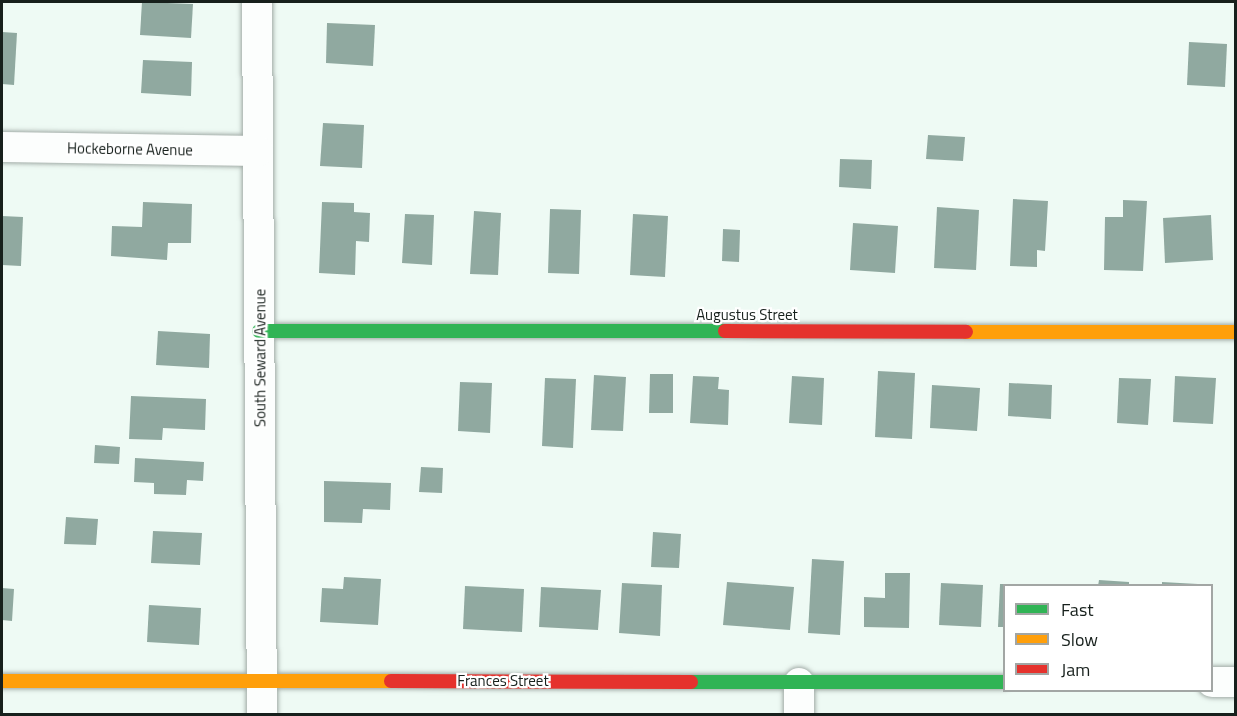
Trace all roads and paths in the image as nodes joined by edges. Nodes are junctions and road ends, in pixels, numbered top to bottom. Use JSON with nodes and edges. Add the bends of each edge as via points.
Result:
{"nodes":[{"id":1,"x":257,"y":2,"type":"edge"},
{"id":2,"x":2,"y":147,"type":"edge"},
{"id":3,"x":258,"y":151,"type":"junction"},
{"id":4,"x":259,"y":330,"type":"junction"},
{"id":5,"x":1236,"y":332,"type":"edge"},
{"id":6,"x":262,"y":680,"type":"junction"},
{"id":7,"x":2,"y":681,"type":"edge"},
{"id":8,"x":1003,"y":682,"type":"edge"},
{"id":9,"x":1213,"y":682,"type":"edge"},
{"id":10,"x":1236,"y":682,"type":"edge"},
{"id":11,"x":799,"y":683,"type":"junction"},
{"id":12,"x":262,"y":714,"type":"edge"},
{"id":13,"x":799,"y":714,"type":"edge"}],
"edges":[{"from":1,"to":3,"type":"street","name":"South Seward Avenue"},
{"from":2,"to":3,"type":"street","name":"Hockeborne Avenue"},
{"from":3,"to":4,"type":"street","name":"South Seward Avenue"},
{"from":4,"to":5,"type":"street","name":"Augustus Street"},
{"from":4,"to":6,"type":"street","name":"South Seward Avenue"},
{"from":6,"to":7,"type":"street","name":"Frances Street"},
{"from":6,"to":11,"type":"street","name":"Frances Street"},
{"from":6,"to":12,"type":"street","name":"South Seward Avenue"},
{"from":8,"to":11,"type":"street","name":"Frances Street"},
{"from":9,"to":10,"type":"street"},
{"from":11,"to":13,"type":"street"}]}
